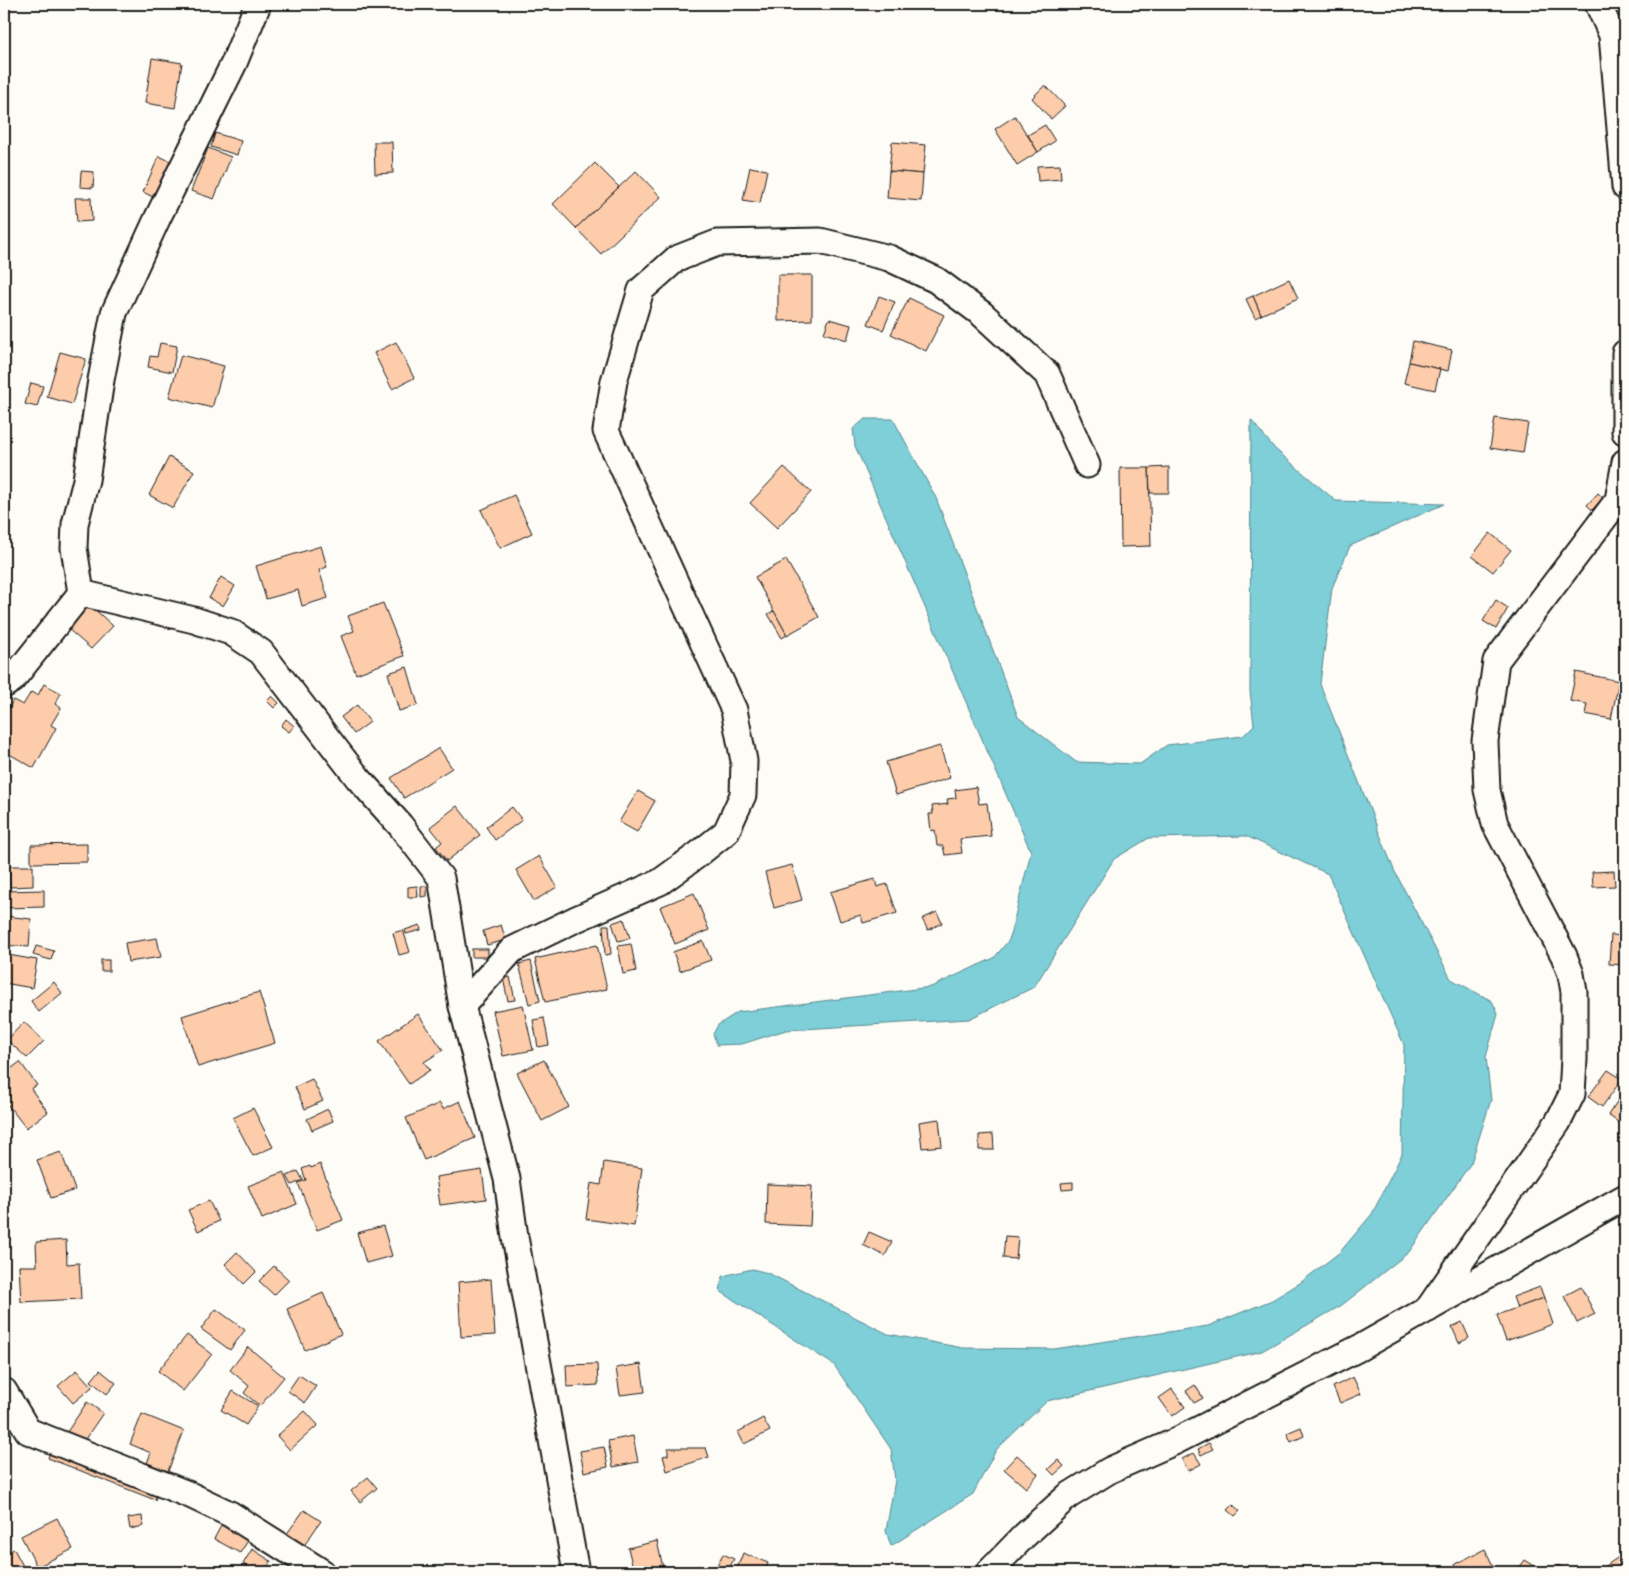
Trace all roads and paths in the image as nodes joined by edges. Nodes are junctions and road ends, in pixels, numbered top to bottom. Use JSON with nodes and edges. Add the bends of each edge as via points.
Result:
{"nodes":[{"id":1,"x":258,"y":4,"type":"edge"},
{"id":2,"x":1598,"y":4,"type":"edge"},
{"id":3,"x":1625,"y":173,"type":"edge"},
{"id":4,"x":1625,"y":368,"type":"edge"},
{"id":5,"x":1625,"y":432,"type":"edge"},
{"id":6,"x":1625,"y":462,"type":"edge"},
{"id":7,"x":1087,"y":465,"type":"dead end"},
{"id":8,"x":81,"y":593,"type":"junction"},
{"id":9,"x":4,"y":686,"type":"edge"},
{"id":10,"x":462,"y":1006,"type":"junction"},
{"id":11,"x":1625,"y":1197,"type":"edge"},
{"id":12,"x":1428,"y":1309,"type":"junction"},
{"id":13,"x":4,"y":1391,"type":"edge"},
{"id":14,"x":322,"y":1572,"type":"edge"},
{"id":15,"x":576,"y":1572,"type":"edge"},
{"id":16,"x":989,"y":1572,"type":"edge"}],
"edges":[{"from":1,"to":8,"type":"street","via":[[234,63],[114,314],[86,480],[75,524],[74,548]]},
{"from":2,"to":3,"type":"street","via":[[1612,35]]},
{"from":4,"to":5,"type":"street"},
{"from":6,"to":12,"type":"street","via":[[1618,500],[1496,661],[1485,741],[1487,790],[1495,824],[1571,974],[1574,1002],[1572,1094],[1558,1122]]},
{"from":7,"to":10,"type":"street","via":[[1046,374],[982,314],[936,280],[889,258],[820,241],[716,243],[676,259],[641,290],[614,381],[606,431],[734,710],[744,761],[743,795],[726,832],[696,856],[660,882],[512,950]]},
{"from":8,"to":9,"type":"street","via":[[23,667]]},
{"from":8,"to":10,"type":"street","via":[[231,632],[261,652],[358,778],[441,878]]},
{"from":10,"to":15,"type":"street","via":[[507,1179]]},
{"from":11,"to":12,"type":"street"},
{"from":12,"to":16,"type":"street","via":[[1361,1347],[1174,1442],[1110,1470],[1068,1496]]},
{"from":13,"to":14,"type":"street","via":[[28,1432],[190,1495],[230,1514]]}]}
